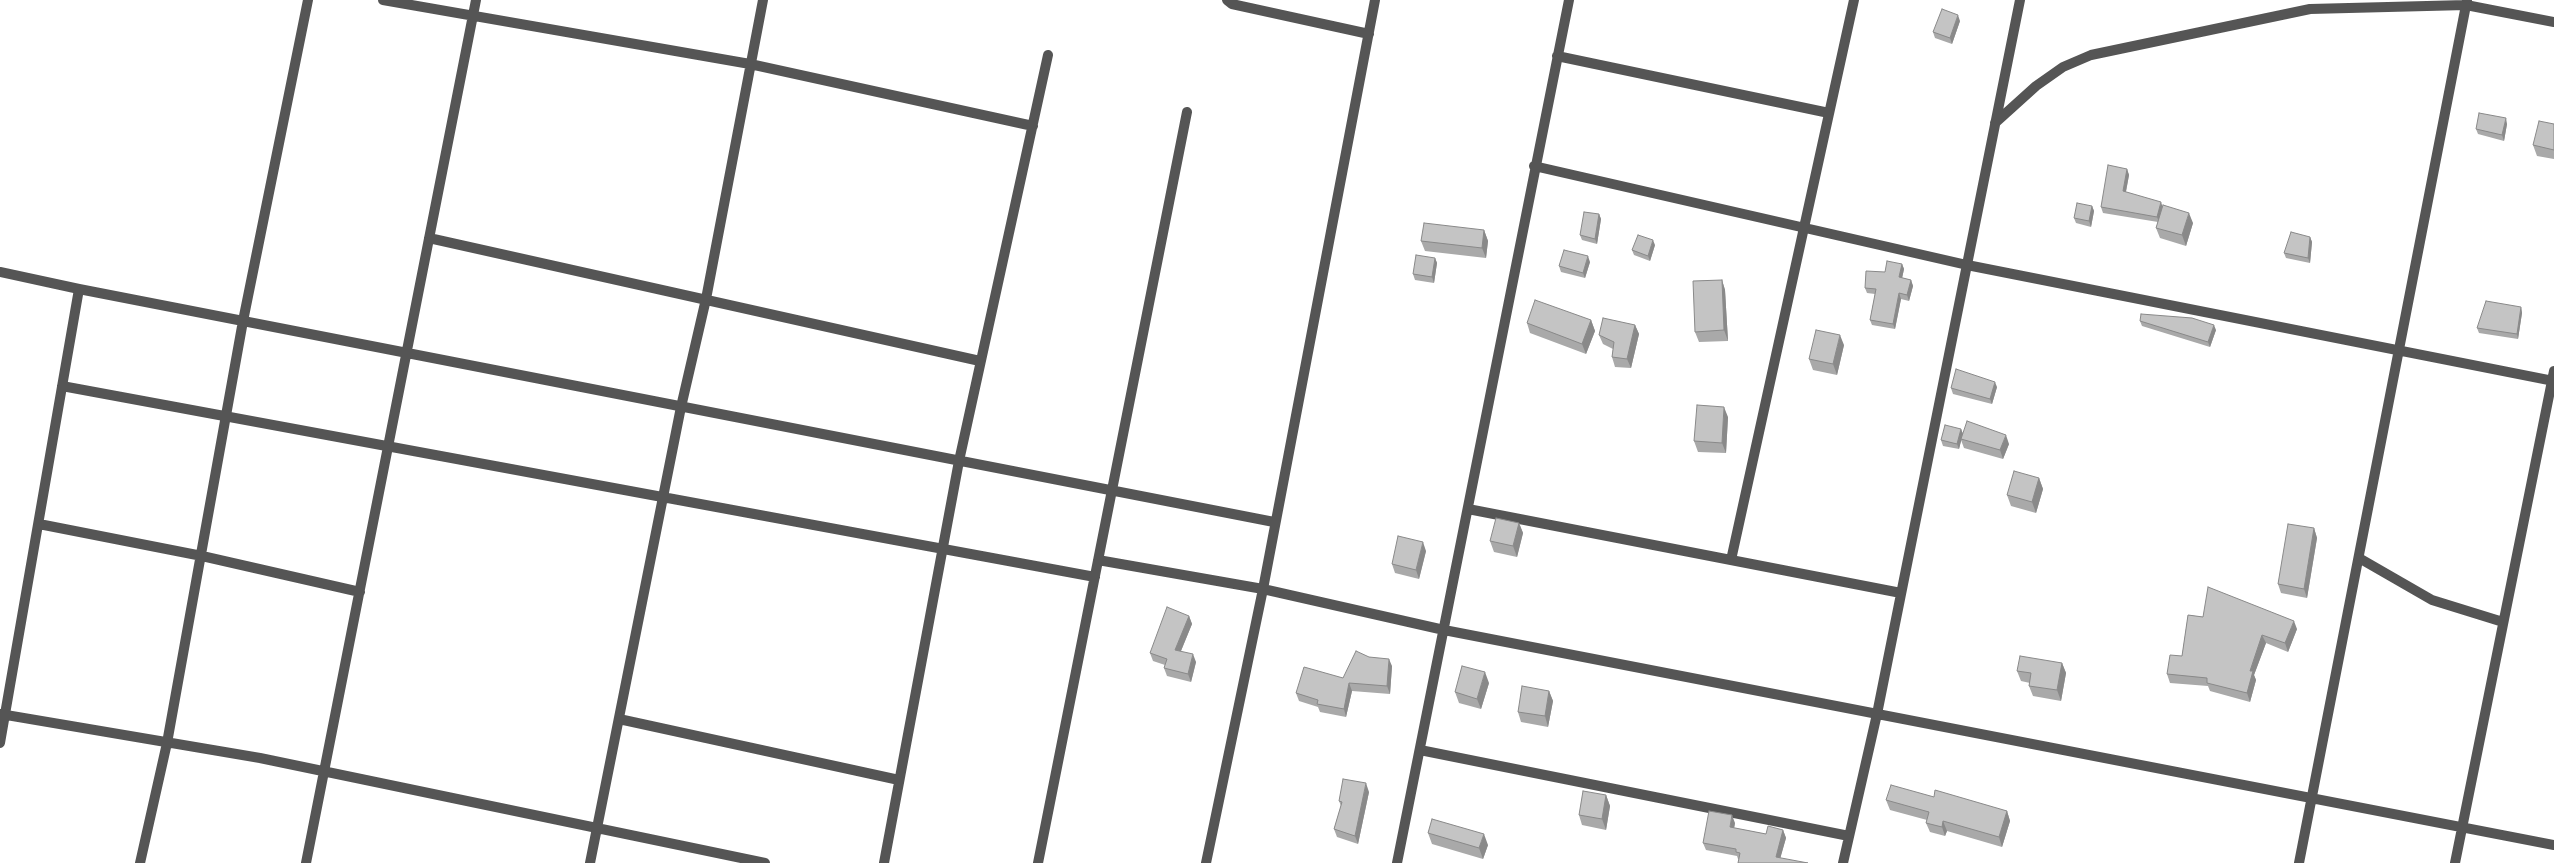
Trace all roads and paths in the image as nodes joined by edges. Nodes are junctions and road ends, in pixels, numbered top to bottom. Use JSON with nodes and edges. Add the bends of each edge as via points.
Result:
{"nodes":[{"id":1,"x":308,"y":0,"type":"edge"},
{"id":2,"x":383,"y":0,"type":"edge"},
{"id":3,"x":476,"y":0,"type":"edge"},
{"id":4,"x":763,"y":0,"type":"edge"},
{"id":5,"x":1227,"y":0,"type":"edge"},
{"id":6,"x":1375,"y":0,"type":"edge"},
{"id":7,"x":1569,"y":0,"type":"edge"},
{"id":8,"x":1854,"y":0,"type":"edge"},
{"id":9,"x":2020,"y":0,"type":"edge"},
{"id":10,"x":2466,"y":2,"type":"edge"},
{"id":11,"x":473,"y":15,"type":"junction"},
{"id":12,"x":2554,"y":22,"type":"edge"},
{"id":13,"x":1369,"y":34,"type":"junction"},
{"id":14,"x":1048,"y":55,"type":"dead end"},
{"id":15,"x":1558,"y":56,"type":"junction"},
{"id":16,"x":750,"y":64,"type":"junction"},
{"id":17,"x":1187,"y":112,"type":"dead end"},
{"id":18,"x":1829,"y":113,"type":"junction"},
{"id":19,"x":1995,"y":123,"type":"junction"},
{"id":20,"x":1033,"y":126,"type":"junction"},
{"id":21,"x":1534,"y":166,"type":"junction"},
{"id":22,"x":1804,"y":228,"type":"junction"},
{"id":23,"x":429,"y":238,"type":"junction"},
{"id":24,"x":1967,"y":265,"type":"junction"},
{"id":25,"x":0,"y":272,"type":"edge"},
{"id":26,"x":79,"y":290,"type":"junction"},
{"id":27,"x":706,"y":299,"type":"junction"},
{"id":28,"x":243,"y":321,"type":"junction"},
{"id":29,"x":2399,"y":349,"type":"junction"},
{"id":30,"x":406,"y":354,"type":"junction"},
{"id":31,"x":980,"y":361,"type":"junction"},
{"id":32,"x":2553,"y":378,"type":"edge"},
{"id":33,"x":62,"y":386,"type":"junction"},
{"id":34,"x":682,"y":407,"type":"junction"},
{"id":35,"x":226,"y":417,"type":"junction"},
{"id":36,"x":388,"y":448,"type":"junction"},
{"id":37,"x":959,"y":462,"type":"junction"},
{"id":38,"x":1111,"y":491,"type":"junction"},
{"id":39,"x":663,"y":499,"type":"junction"},
{"id":40,"x":1468,"y":509,"type":"junction"},
{"id":41,"x":1274,"y":522,"type":"junction"},
{"id":42,"x":39,"y":524,"type":"junction"},
{"id":43,"x":942,"y":550,"type":"junction"},
{"id":44,"x":202,"y":556,"type":"junction"},
{"id":45,"x":2359,"y":558,"type":"junction"},
{"id":46,"x":1098,"y":560,"type":"junction"},
{"id":47,"x":1731,"y":560,"type":"junction"},
{"id":48,"x":1095,"y":577,"type":"junction"},
{"id":49,"x":1263,"y":589,"type":"junction"},
{"id":50,"x":360,"y":592,"type":"junction"},
{"id":51,"x":1902,"y":593,"type":"junction"},
{"id":52,"x":2503,"y":622,"type":"junction"},
{"id":53,"x":1444,"y":630,"type":"junction"},
{"id":54,"x":1877,"y":714,"type":"junction"},
{"id":55,"x":3,"y":715,"type":"edge"},
{"id":56,"x":619,"y":719,"type":"junction"},
{"id":57,"x":0,"y":743,"type":"edge"},
{"id":58,"x":167,"y":743,"type":"junction"},
{"id":59,"x":1420,"y":750,"type":"junction"},
{"id":60,"x":324,"y":771,"type":"junction"},
{"id":61,"x":899,"y":780,"type":"junction"},
{"id":62,"x":2312,"y":800,"type":"junction"},
{"id":63,"x":597,"y":828,"type":"junction"},
{"id":64,"x":2461,"y":829,"type":"junction"},
{"id":65,"x":1849,"y":836,"type":"junction"},
{"id":66,"x":2554,"y":845,"type":"edge"},
{"id":67,"x":140,"y":863,"type":"edge"},
{"id":68,"x":306,"y":863,"type":"edge"},
{"id":69,"x":590,"y":863,"type":"edge"},
{"id":70,"x":765,"y":863,"type":"edge"},
{"id":71,"x":884,"y":863,"type":"edge"},
{"id":72,"x":1038,"y":863,"type":"edge"},
{"id":73,"x":1206,"y":863,"type":"edge"},
{"id":74,"x":1397,"y":863,"type":"edge"},
{"id":75,"x":1843,"y":863,"type":"edge"},
{"id":76,"x":2299,"y":863,"type":"edge"},
{"id":77,"x":2455,"y":863,"type":"edge"}],
"edges":[{"from":1,"to":28,"type":"street"},
{"from":2,"to":11,"type":"street"},
{"from":3,"to":11,"type":"street"},
{"from":4,"to":16,"type":"street"},
{"from":5,"to":13,"type":"street","via":[[1232,4]]},
{"from":6,"to":13,"type":"street"},
{"from":7,"to":15,"type":"street"},
{"from":8,"to":18,"type":"street"},
{"from":9,"to":19,"type":"street"},
{"from":10,"to":12,"type":"street"},
{"from":10,"to":19,"type":"street","via":[[2310,9],[2091,55],[2063,67],[2036,86]]},
{"from":10,"to":29,"type":"street"},
{"from":11,"to":16,"type":"street"},
{"from":11,"to":23,"type":"street"},
{"from":13,"to":41,"type":"street"},
{"from":14,"to":20,"type":"street"},
{"from":15,"to":18,"type":"street"},
{"from":15,"to":21,"type":"street"},
{"from":16,"to":20,"type":"street"},
{"from":16,"to":27,"type":"street"},
{"from":17,"to":38,"type":"street"},
{"from":18,"to":22,"type":"street"},
{"from":19,"to":24,"type":"street"},
{"from":20,"to":31,"type":"street"},
{"from":21,"to":22,"type":"street"},
{"from":21,"to":40,"type":"street"},
{"from":22,"to":24,"type":"street"},
{"from":22,"to":47,"type":"street"},
{"from":23,"to":27,"type":"street"},
{"from":23,"to":30,"type":"street"},
{"from":24,"to":29,"type":"street"},
{"from":24,"to":51,"type":"street"},
{"from":25,"to":26,"type":"street"},
{"from":26,"to":28,"type":"street"},
{"from":26,"to":33,"type":"street"},
{"from":27,"to":31,"type":"street"},
{"from":27,"to":34,"type":"street"},
{"from":28,"to":30,"type":"street"},
{"from":28,"to":35,"type":"street"},
{"from":29,"to":32,"type":"street"},
{"from":29,"to":45,"type":"street"},
{"from":30,"to":34,"type":"street"},
{"from":30,"to":36,"type":"street"},
{"from":31,"to":37,"type":"street"},
{"from":32,"to":52,"type":"street"},
{"from":33,"to":35,"type":"street"},
{"from":33,"to":42,"type":"street"},
{"from":34,"to":37,"type":"street"},
{"from":34,"to":39,"type":"street"},
{"from":35,"to":36,"type":"street"},
{"from":35,"to":44,"type":"street"},
{"from":36,"to":39,"type":"street"},
{"from":36,"to":50,"type":"street"},
{"from":37,"to":38,"type":"street"},
{"from":37,"to":43,"type":"street"},
{"from":38,"to":41,"type":"street"},
{"from":38,"to":46,"type":"street"},
{"from":39,"to":43,"type":"street"},
{"from":39,"to":56,"type":"street"},
{"from":40,"to":47,"type":"street"},
{"from":40,"to":53,"type":"street"},
{"from":41,"to":49,"type":"street"},
{"from":42,"to":44,"type":"street"},
{"from":42,"to":55,"type":"street"},
{"from":43,"to":48,"type":"street"},
{"from":43,"to":61,"type":"street"},
{"from":44,"to":50,"type":"street"},
{"from":44,"to":58,"type":"street"},
{"from":45,"to":52,"type":"street","via":[[2432,600]]},
{"from":45,"to":62,"type":"street"},
{"from":46,"to":48,"type":"street"},
{"from":46,"to":49,"type":"street"},
{"from":47,"to":51,"type":"street"},
{"from":48,"to":72,"type":"street"},
{"from":49,"to":53,"type":"street"},
{"from":49,"to":73,"type":"street"},
{"from":50,"to":60,"type":"street"},
{"from":51,"to":54,"type":"street"},
{"from":52,"to":64,"type":"street"},
{"from":53,"to":54,"type":"street"},
{"from":53,"to":59,"type":"street"},
{"from":54,"to":62,"type":"street"},
{"from":54,"to":65,"type":"street"},
{"from":55,"to":57,"type":"street"},
{"from":55,"to":58,"type":"street"},
{"from":56,"to":61,"type":"street"},
{"from":56,"to":63,"type":"street"},
{"from":58,"to":60,"type":"street"},
{"from":58,"to":67,"type":"street"},
{"from":59,"to":65,"type":"street"},
{"from":59,"to":74,"type":"street"},
{"from":60,"to":63,"type":"street"},
{"from":60,"to":68,"type":"street"},
{"from":61,"to":71,"type":"street"},
{"from":62,"to":64,"type":"street"},
{"from":62,"to":76,"type":"street"},
{"from":63,"to":69,"type":"street"},
{"from":63,"to":70,"type":"street"},
{"from":64,"to":66,"type":"street"},
{"from":64,"to":77,"type":"street"},
{"from":65,"to":75,"type":"street"}]}
